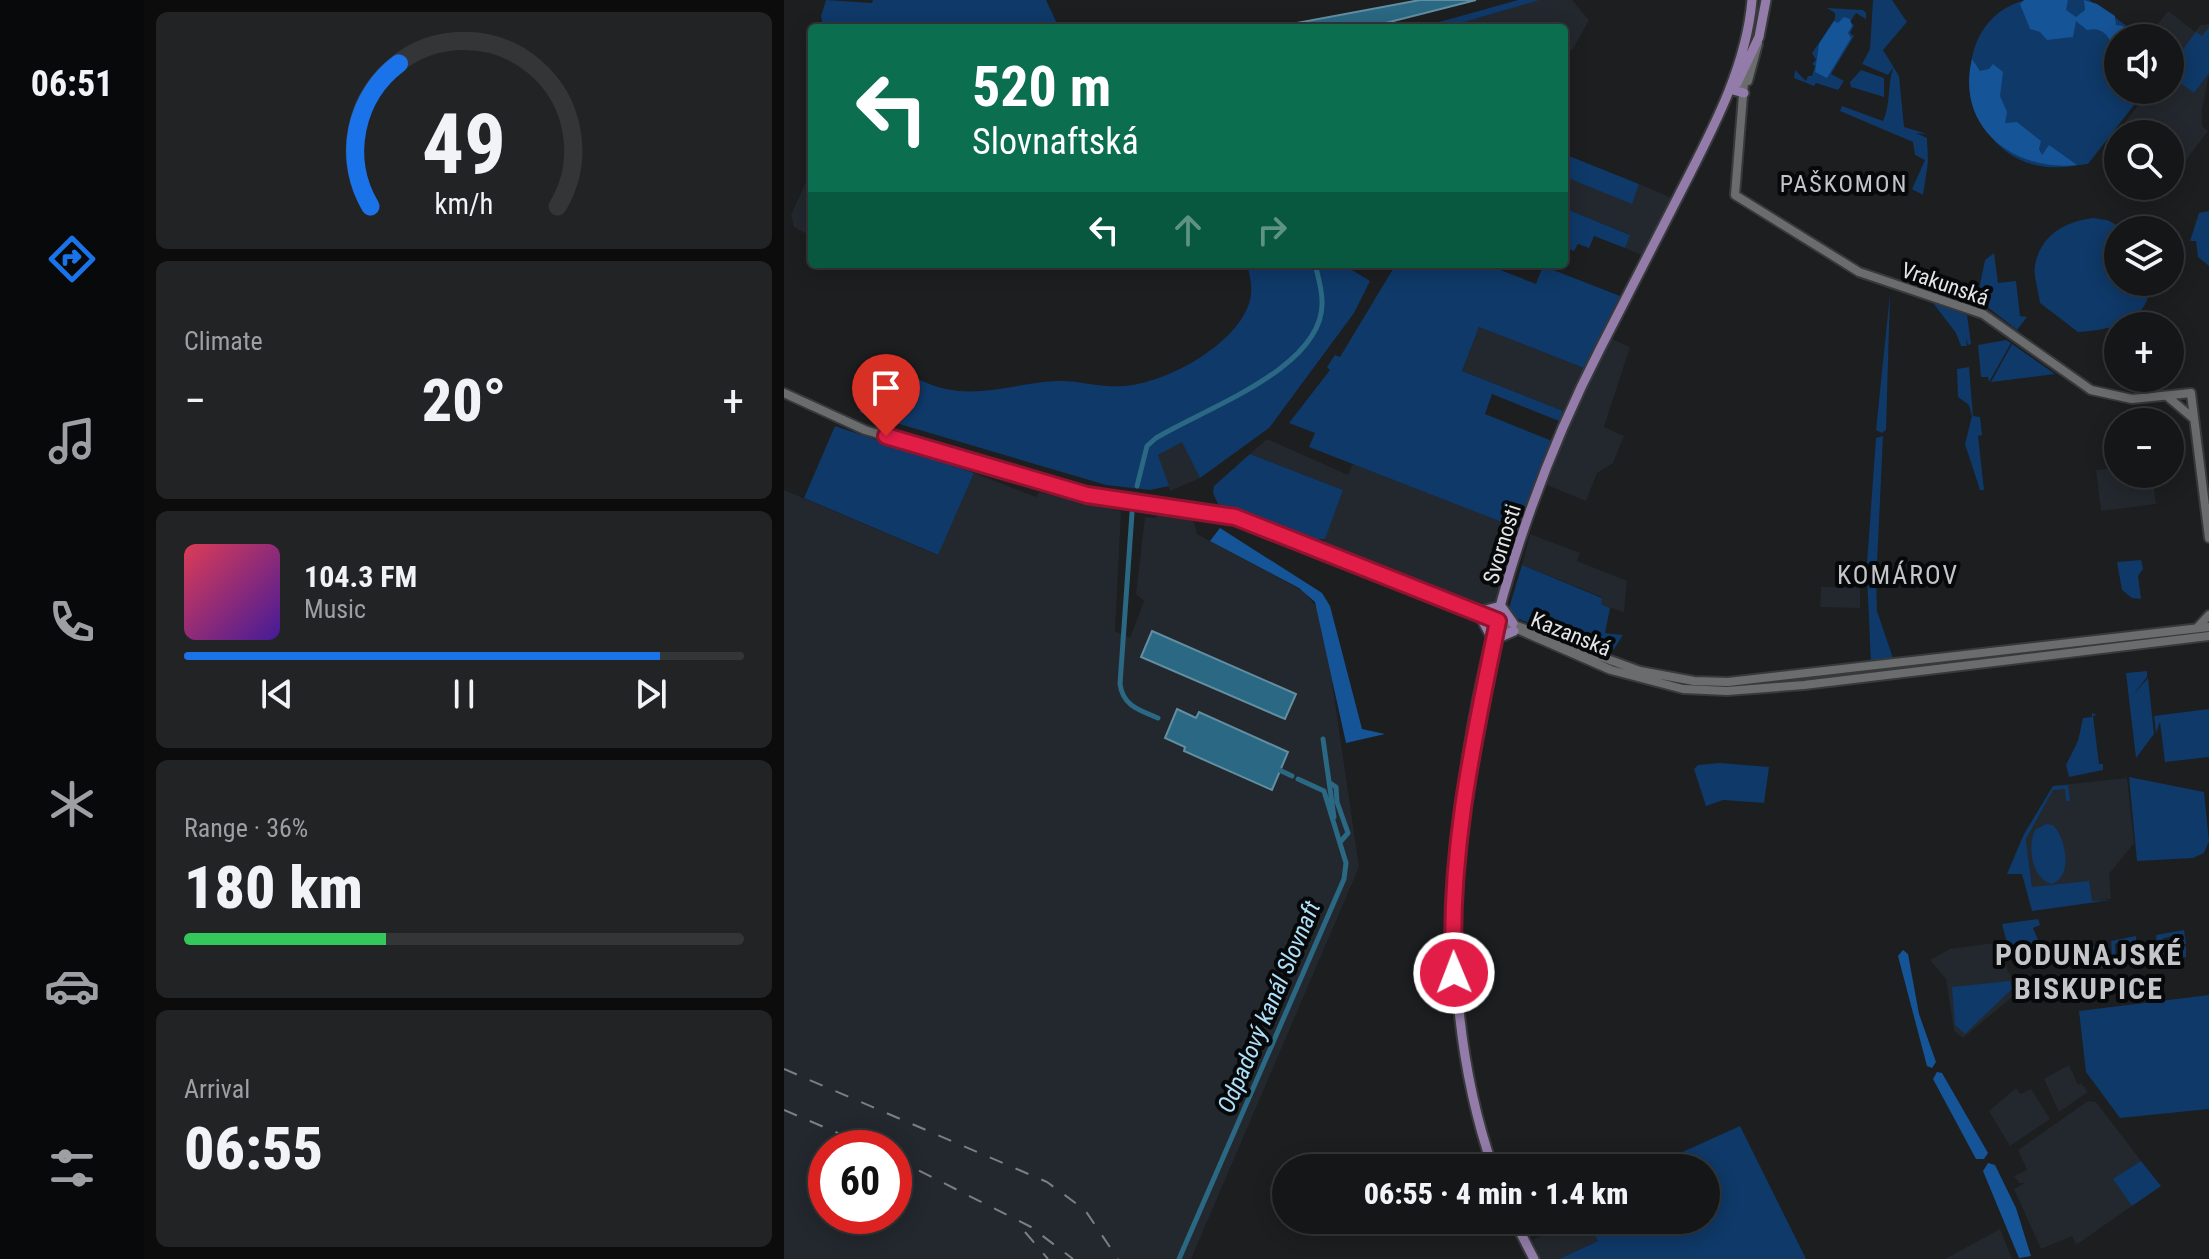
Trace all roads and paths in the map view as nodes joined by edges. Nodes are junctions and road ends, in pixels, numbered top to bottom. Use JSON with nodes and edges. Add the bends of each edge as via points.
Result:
{"nodes":[{"id":1,"x":1752,"y":0,"type":"edge"},
{"id":2,"x":1766,"y":0,"type":"edge"},
{"id":3,"x":1749,"y":27,"type":"junction"},
{"id":4,"x":1759,"y":37,"type":"junction"},
{"id":5,"x":1746,"y":63,"type":"junction"},
{"id":6,"x":1733,"y":90,"type":"junction"},
{"id":7,"x":1744,"y":93,"type":"junction"},
{"id":8,"x":1721,"y":108,"type":"junction"},
{"id":9,"x":784,"y":393,"type":"edge"},
{"id":10,"x":2167,"y":397,"type":"junction"},
{"id":11,"x":2195,"y":421,"type":"junction"},
{"id":12,"x":2209,"y":538,"type":"edge"},
{"id":13,"x":1501,"y":606,"type":"junction"},
{"id":14,"x":1478,"y":612,"type":"junction"},
{"id":15,"x":2209,"y":615,"type":"edge"},
{"id":16,"x":1498,"y":621,"type":"junction"},
{"id":17,"x":1513,"y":627,"type":"junction"},
{"id":18,"x":2209,"y":627,"type":"edge"},
{"id":19,"x":2196,"y":629,"type":"junction"},
{"id":20,"x":2209,"y":636,"type":"edge"},
{"id":21,"x":1493,"y":640,"type":"junction"},
{"id":22,"x":1489,"y":1154,"type":"edge"},
{"id":23,"x":1521,"y":1234,"type":"edge"},
{"id":24,"x":1534,"y":1259,"type":"edge"}],
"edges":[{"from":1,"to":3,"type":"main road","name":"Svornosti"},
{"from":2,"to":4,"type":"main road","name":"Svornosti"},
{"from":3,"to":5,"type":"main road"},
{"from":3,"to":8,"type":"main road","name":"Svornosti"},
{"from":4,"to":5,"type":"main road","name":"Svornosti"},
{"from":4,"to":7,"type":"main road"},
{"from":5,"to":6,"type":"main road","name":"Svornosti"},
{"from":5,"to":7,"type":"main road"},
{"from":6,"to":7,"type":"main road"},
{"from":6,"to":8,"type":"main road","name":"Svornosti"},
{"from":7,"to":10,"type":"main road","name":"Vrakunská","via":[[1735,195],[1859,272],[1983,314],[2087,388],[2132,399]]},
{"from":8,"to":13,"type":"main road","name":"Svornosti","via":[[1570,412]]},
{"from":9,"to":14,"type":"main road","name":"Kazanská","via":[[865,430],[1068,490],[1235,517]]},
{"from":10,"to":11,"type":"main road"},
{"from":10,"to":11,"type":"main road","name":"Vrakunská","via":[[2191,393]]},
{"from":11,"to":12,"type":"main road"},
{"from":13,"to":14,"type":"main road"},
{"from":13,"to":16,"type":"main road","name":"Svornosti"},
{"from":13,"to":17,"type":"main road"},
{"from":14,"to":16,"type":"main road","name":"Kazanská"},
{"from":14,"to":21,"type":"main road"},
{"from":15,"to":19,"type":"main road"},
{"from":16,"to":17,"type":"main road","name":"Kazanská"},
{"from":16,"to":21,"type":"main road","name":"Svornosti"},
{"from":17,"to":19,"type":"main road","name":"Kazanská","via":[[1640,671],[1728,682]]},
{"from":17,"to":20,"type":"main road","name":"Kazanská","via":[[1633,677],[1710,691],[1804,685]]},
{"from":17,"to":21,"type":"main road"},
{"from":18,"to":19,"type":"main road","name":"Kazanská"},
{"from":21,"to":22,"type":"main road","name":"Svornosti","via":[[1469,757],[1453,924],[1461,1042]]},
{"from":23,"to":24,"type":"main road"}]}
